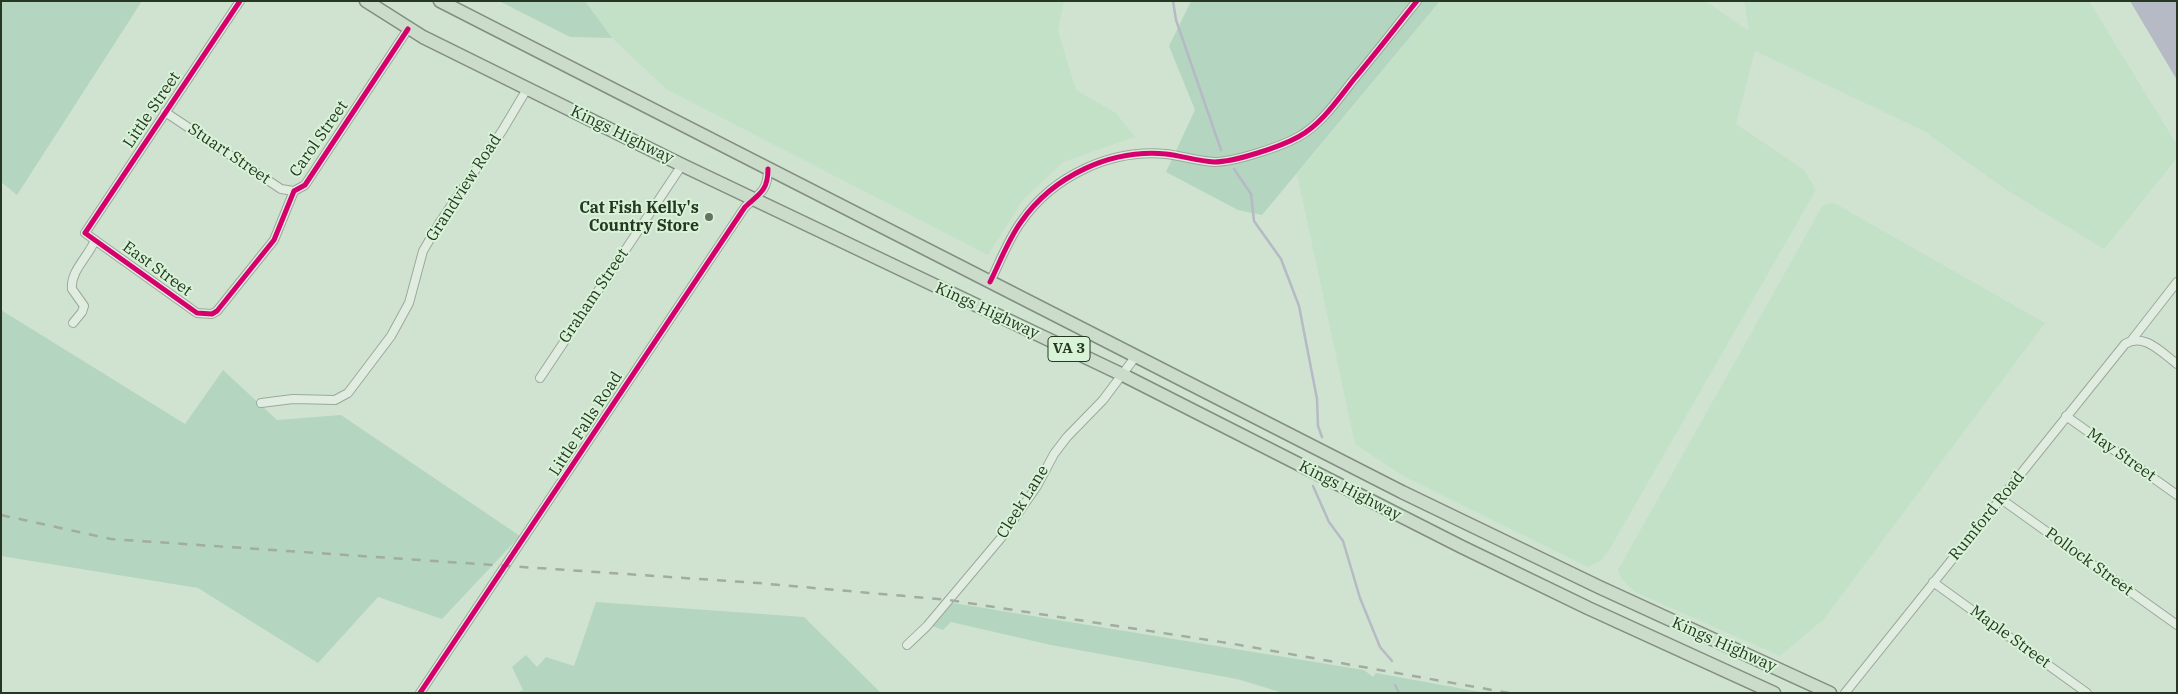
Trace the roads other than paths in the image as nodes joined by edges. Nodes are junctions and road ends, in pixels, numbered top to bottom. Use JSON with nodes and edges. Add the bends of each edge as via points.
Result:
{"nodes":[{"id":1,"x":240,"y":1,"type":"edge"},
{"id":2,"x":366,"y":1,"type":"edge"},
{"id":3,"x":440,"y":1,"type":"edge"},
{"id":4,"x":1417,"y":1,"type":"edge"},
{"id":5,"x":408,"y":29,"type":"junction"},
{"id":6,"x":527,"y":88,"type":"junction"},
{"id":7,"x":165,"y":112,"type":"junction"},
{"id":8,"x":682,"y":165,"type":"junction"},
{"id":9,"x":768,"y":169,"type":"junction"},
{"id":10,"x":294,"y":191,"type":"junction"},
{"id":11,"x":753,"y":200,"type":"junction"},
{"id":12,"x":85,"y":233,"type":"joint"},
{"id":13,"x":95,"y":240,"type":"junction"},
{"id":14,"x":990,"y":282,"type":"junction"},
{"id":15,"x":2177,"y":282,"type":"edge"},
{"id":16,"x":217,"y":311,"type":"joint"},
{"id":17,"x":73,"y":322,"type":"dead end"},
{"id":18,"x":2133,"y":340,"type":"junction"},
{"id":19,"x":1136,"y":356,"type":"junction"},
{"id":20,"x":2177,"y":364,"type":"edge"},
{"id":21,"x":1123,"y":376,"type":"junction"},
{"id":22,"x":540,"y":378,"type":"dead end"},
{"id":23,"x":261,"y":403,"type":"dead end"},
{"id":24,"x":2066,"y":416,"type":"junction"},
{"id":25,"x":2177,"y":495,"type":"edge"},
{"id":26,"x":2001,"y":499,"type":"junction"},
{"id":27,"x":1933,"y":582,"type":"junction"},
{"id":28,"x":1599,"y":588,"type":"junction"},
{"id":29,"x":1588,"y":608,"type":"junction"},
{"id":30,"x":2177,"y":625,"type":"edge"},
{"id":31,"x":907,"y":646,"type":"dead end"},
{"id":32,"x":420,"y":693,"type":"edge"},
{"id":33,"x":1774,"y":693,"type":"edge"},
{"id":34,"x":1830,"y":693,"type":"edge"},
{"id":35,"x":1845,"y":693,"type":"edge"},
{"id":36,"x":2087,"y":693,"type":"edge"}],
"edges":[{"from":1,"to":7,"type":"street","name":"Little Street"},
{"from":2,"to":5,"type":"highway","name":"Kings Highway","number":"VA 3"},
{"from":3,"to":9,"type":"highway","name":"Kings Highway","number":"VA 3"},
{"from":4,"to":14,"type":"street","via":[[1326,114],[1308,131],[1287,143],[1227,160],[1207,161],[1166,154],[1135,155],[1114,158],[1082,170],[1053,188],[1028,212]]},
{"from":5,"to":6,"type":"highway","name":"Kings Highway","number":"VA 3"},
{"from":5,"to":10,"type":"street","name":"Carol Street","via":[[305,185]]},
{"from":6,"to":8,"type":"highway","name":"Kings Highway","number":"VA 3"},
{"from":6,"to":23,"type":"street","name":"Grandview Road","via":[[427,244],[409,304],[391,336],[348,393],[335,400],[292,399]]},
{"from":7,"to":10,"type":"street","name":"Stuart Street","via":[[281,189]]},
{"from":7,"to":12,"type":"street","name":"Little Street"},
{"from":8,"to":11,"type":"highway","name":"Kings Highway","number":"VA 3"},
{"from":8,"to":22,"type":"street","name":"Graham Street"},
{"from":9,"to":11,"type":"street","name":"Little Falls Road","via":[[766,184]]},
{"from":9,"to":14,"type":"highway","name":"Kings Highway","number":"VA 3"},
{"from":10,"to":16,"type":"street","name":"Carol Street","via":[[274,240]]},
{"from":11,"to":21,"type":"highway","name":"Kings Highway","number":"VA 3"},
{"from":11,"to":32,"type":"street","name":"Little Falls Road","via":[[723,239]]},
{"from":12,"to":13,"type":"street","name":"East Street"},
{"from":13,"to":16,"type":"street","name":"East Street","via":[[197,314]]},
{"from":13,"to":17,"type":"street","via":[[73,278],[72,289],[84,306]]},
{"from":14,"to":19,"type":"highway","name":"Kings Highway","number":"VA 3"},
{"from":15,"to":18,"type":"street","name":"Rumford Road"},
{"from":18,"to":20,"type":"street","via":[[2147,342]]},
{"from":18,"to":24,"type":"street","name":"Rumford Road","via":[[2123,346]]},
{"from":19,"to":21,"type":"street","name":"Cleek Lane"},
{"from":19,"to":28,"type":"highway","name":"Kings Highway","number":"VA 3"},
{"from":21,"to":29,"type":"highway","name":"Kings Highway","number":"VA 3"},
{"from":21,"to":31,"type":"street","name":"Cleek Lane","via":[[1067,436],[1001,538]]},
{"from":24,"to":25,"type":"street","name":"May Street"},
{"from":24,"to":26,"type":"street","name":"Rumford Road"},
{"from":26,"to":27,"type":"street","name":"Rumford Road"},
{"from":26,"to":30,"type":"street","name":"Pollock Street"},
{"from":27,"to":35,"type":"street","name":"Rumford Road"},
{"from":27,"to":36,"type":"street","name":"Maple Street"},
{"from":28,"to":29,"type":"highway"},
{"from":28,"to":34,"type":"highway","name":"Kings Highway","number":"VA 3"},
{"from":29,"to":33,"type":"highway","name":"Kings Highway","number":"VA 3"}]}
